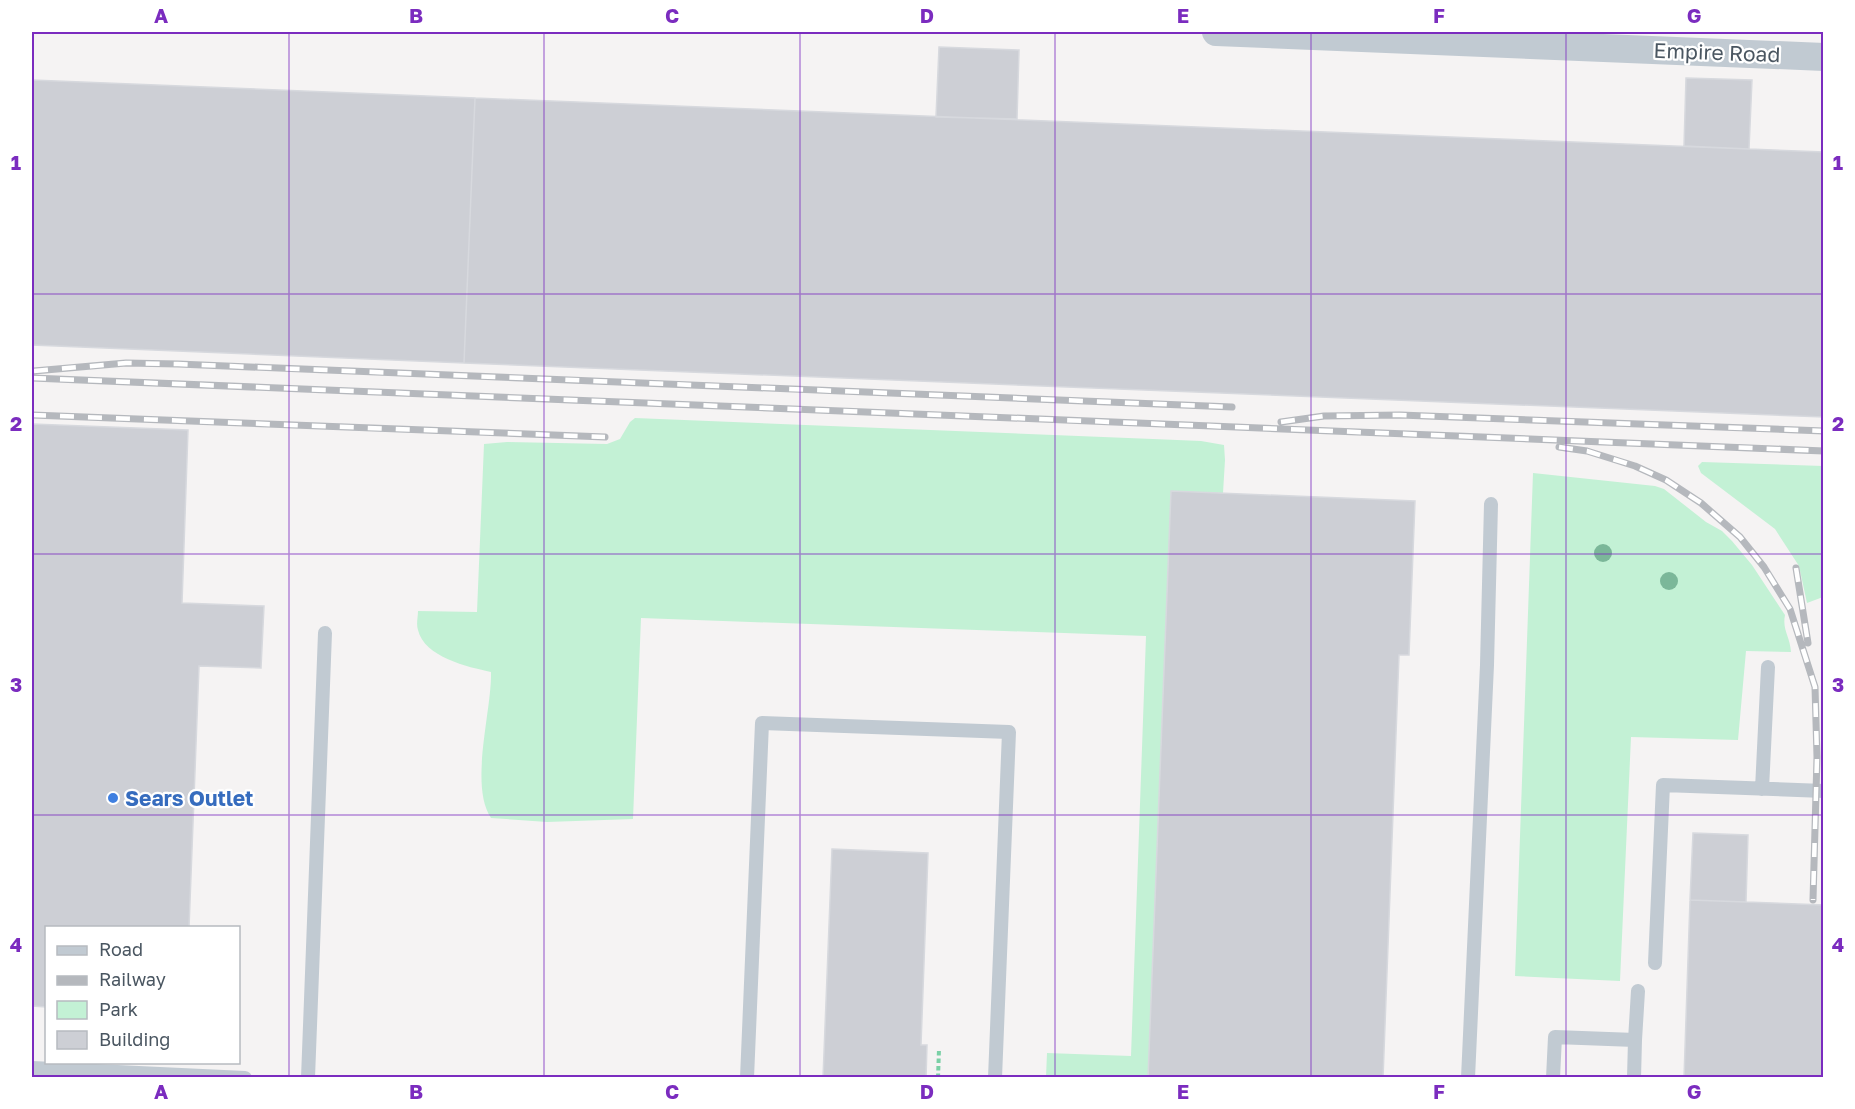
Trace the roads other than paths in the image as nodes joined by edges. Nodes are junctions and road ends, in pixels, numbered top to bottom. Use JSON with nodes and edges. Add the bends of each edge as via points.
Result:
{"nodes":[{"id":1,"x":1216,"y":32,"type":"edge"},
{"id":2,"x":1603,"y":40,"type":"edge"},
{"id":3,"x":1824,"y":57,"type":"edge"},
{"id":4,"x":1491,"y":504,"type":"dead end"},
{"id":5,"x":326,"y":633,"type":"dead end"},
{"id":6,"x":1768,"y":667,"type":"dead end"},
{"id":7,"x":1762,"y":789,"type":"junction"},
{"id":8,"x":1824,"y":791,"type":"edge"},
{"id":9,"x":1654,"y":963,"type":"dead end"},
{"id":10,"x":1638,"y":991,"type":"dead end"},
{"id":11,"x":1635,"y":1040,"type":"junction"},
{"id":12,"x":32,"y":1068,"type":"edge"},
{"id":13,"x":245,"y":1077,"type":"edge"},
{"id":14,"x":308,"y":1077,"type":"edge"},
{"id":15,"x":747,"y":1077,"type":"edge"},
{"id":16,"x":995,"y":1077,"type":"edge"},
{"id":17,"x":1468,"y":1077,"type":"edge"},
{"id":18,"x":1553,"y":1077,"type":"edge"},
{"id":19,"x":1634,"y":1077,"type":"edge"}],
"edges":[{"from":1,"to":2,"type":"street","name":"Empire Road"},
{"from":2,"to":3,"type":"street","name":"Empire Road"},
{"from":4,"to":17,"type":"lane"},
{"from":5,"to":14,"type":"lane"},
{"from":6,"to":7,"type":"lane"},
{"from":7,"to":8,"type":"lane"},
{"from":7,"to":9,"type":"lane","via":[[1663,785]]},
{"from":10,"to":11,"type":"lane"},
{"from":11,"to":18,"type":"lane","via":[[1555,1037]]},
{"from":11,"to":19,"type":"lane"},
{"from":12,"to":13,"type":"lane"},
{"from":15,"to":16,"type":"lane","via":[[762,723],[1009,732]]}]}
